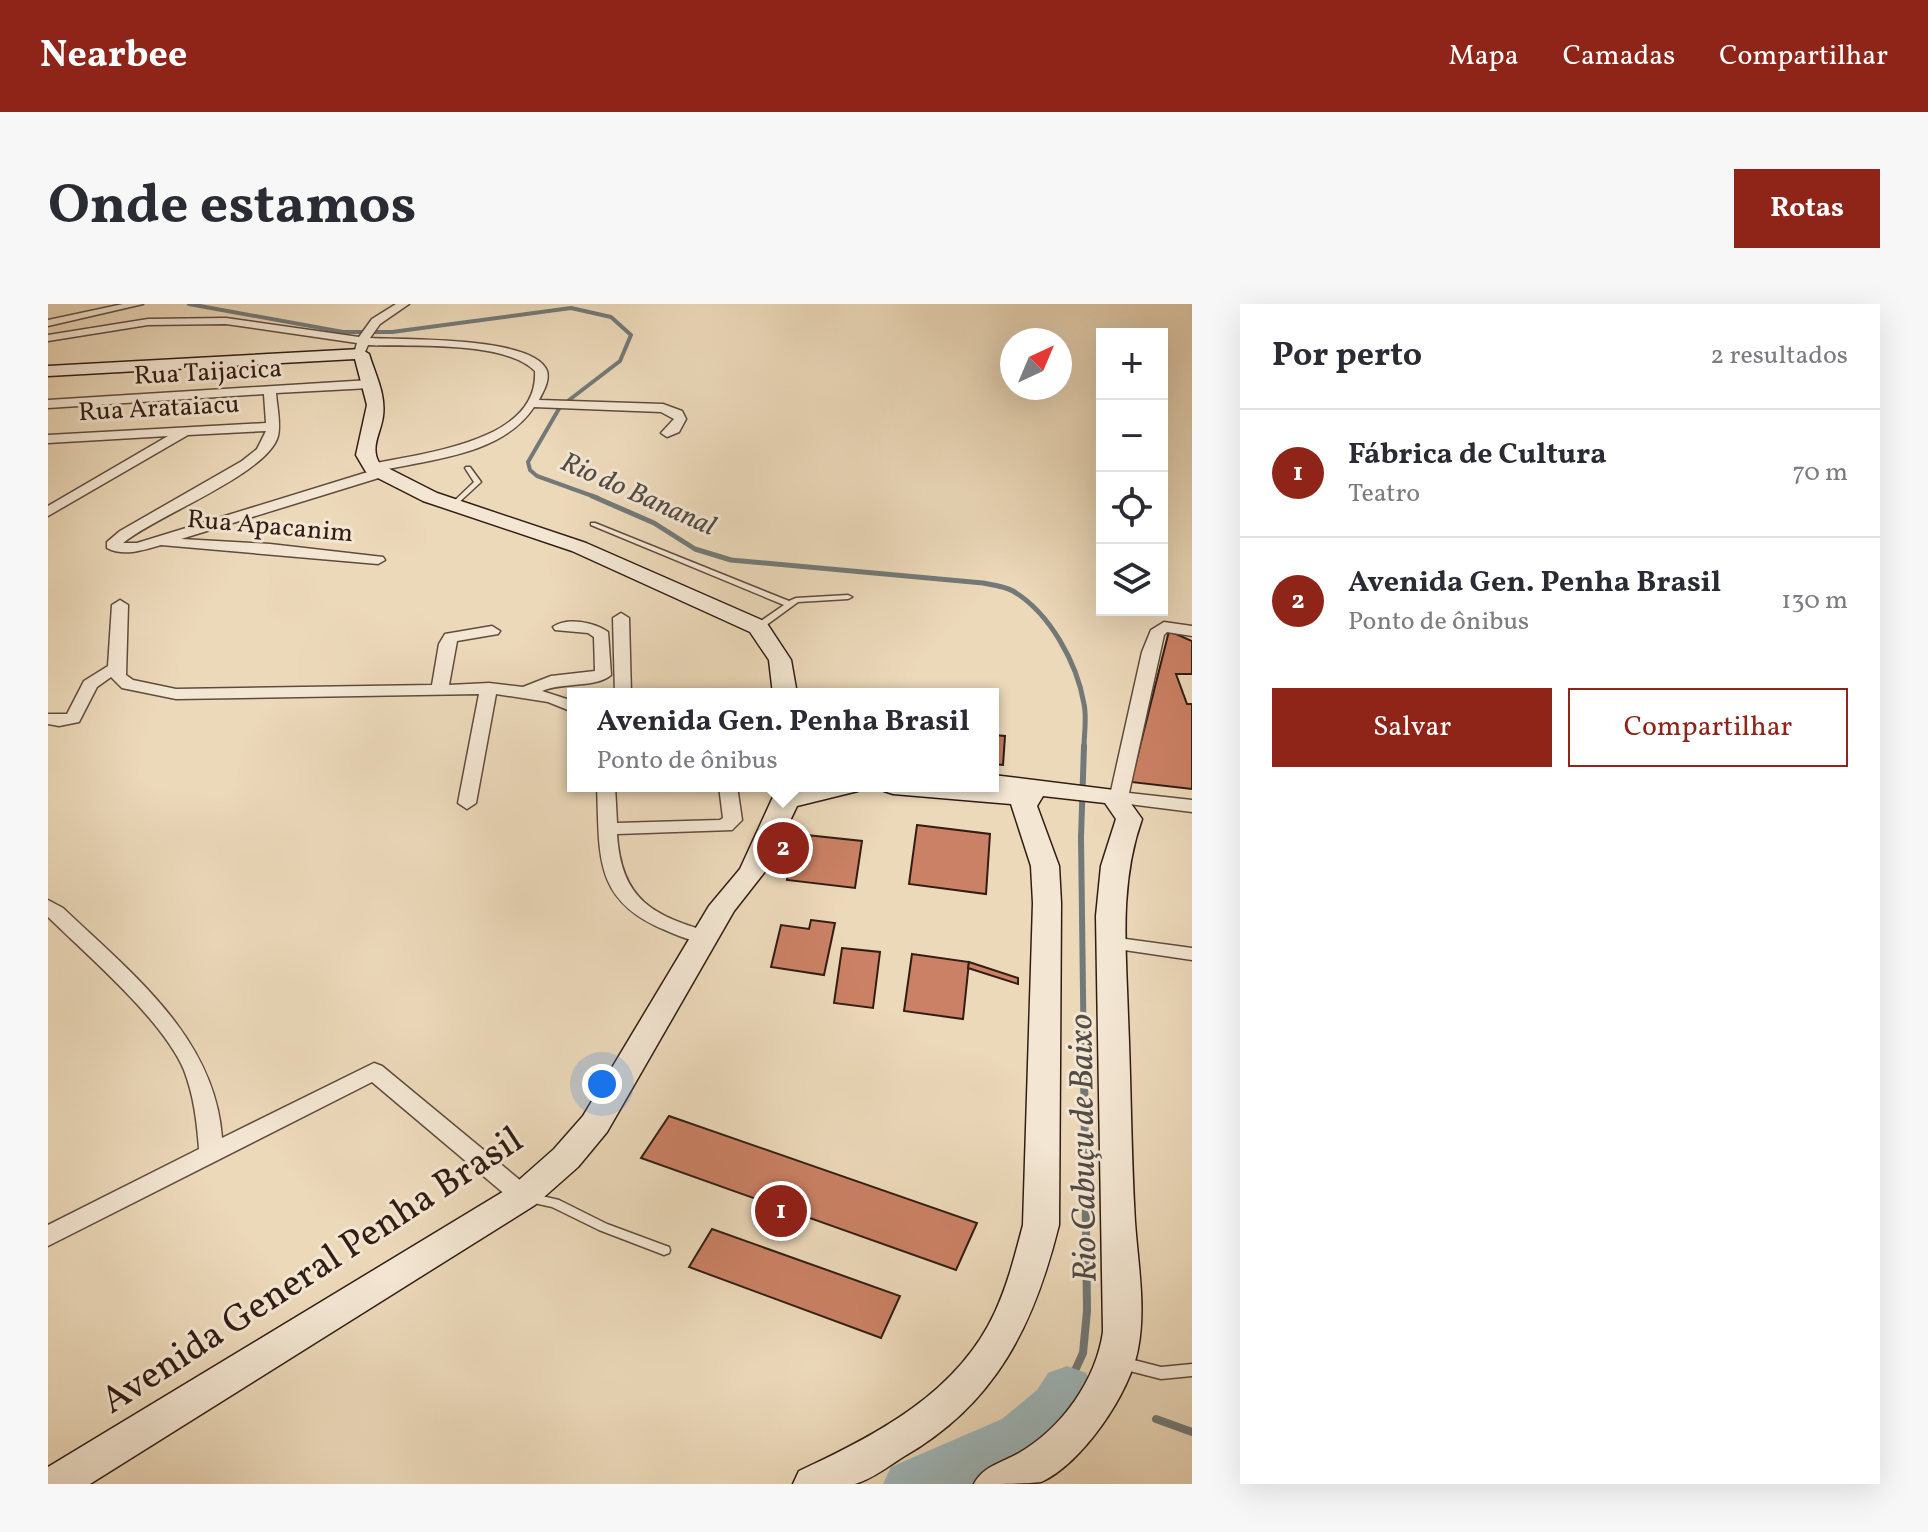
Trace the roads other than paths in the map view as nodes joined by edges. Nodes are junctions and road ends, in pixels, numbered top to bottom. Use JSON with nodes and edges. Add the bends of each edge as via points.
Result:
{"nodes":[{"id":1,"x":138,"y":304,"type":"edge"},
{"id":2,"x":404,"y":304,"type":"edge"},
{"id":3,"x":48,"y":323,"type":"edge"},
{"id":4,"x":48,"y":338,"type":"edge"},
{"id":5,"x":362,"y":344,"type":"junction"},
{"id":6,"x":48,"y":371,"type":"edge"},
{"id":7,"x":370,"y":384,"type":"junction"},
{"id":8,"x":270,"y":391,"type":"junction"},
{"id":9,"x":537,"y":403,"type":"junction"},
{"id":10,"x":48,"y":404,"type":"edge"},
{"id":11,"x":272,"y":427,"type":"junction"},
{"id":12,"x":188,"y":430,"type":"junction"},
{"id":13,"x":667,"y":433,"type":"dead end"},
{"id":14,"x":70,"y":438,"type":"junction"},
{"id":15,"x":48,"y":439,"type":"edge"},
{"id":16,"x":48,"y":451,"type":"edge"},
{"id":17,"x":468,"y":468,"type":"dead end"},
{"id":18,"x":377,"y":470,"type":"junction"},
{"id":19,"x":453,"y":505,"type":"junction"},
{"id":20,"x":48,"y":512,"type":"edge"},
{"id":21,"x":593,"y":524,"type":"dead end"},
{"id":22,"x":158,"y":540,"type":"junction"},
{"id":23,"x":378,"y":560,"type":"dead end"},
{"id":24,"x":848,"y":597,"type":"dead end"},
{"id":25,"x":789,"y":604,"type":"junction"},
{"id":26,"x":120,"y":605,"type":"dead end"},
{"id":27,"x":621,"y":618,"type":"dead end"},
{"id":28,"x":561,"y":627,"type":"dead end"},
{"id":29,"x":758,"y":627,"type":"junction"},
{"id":30,"x":492,"y":631,"type":"dead end"},
{"id":31,"x":1192,"y":631,"type":"edge"},
{"id":32,"x":116,"y":669,"type":"junction"},
{"id":33,"x":489,"y":688,"type":"junction"},
{"id":34,"x":623,"y":688,"type":"edge"},
{"id":35,"x":784,"y":688,"type":"edge"},
{"id":36,"x":440,"y":689,"type":"junction"},
{"id":37,"x":528,"y":691,"type":"junction"},
{"id":38,"x":567,"y":705,"type":"edge"},
{"id":39,"x":48,"y":719,"type":"edge"},
{"id":40,"x":999,"y":784,"type":"edge"},
{"id":41,"x":606,"y":792,"type":"edge"},
{"id":42,"x":729,"y":792,"type":"edge"},
{"id":43,"x":783,"y":792,"type":"edge"},
{"id":44,"x":946,"y":792,"type":"edge"},
{"id":45,"x":979,"y":792,"type":"edge"},
{"id":46,"x":1056,"y":796,"type":"junction"},
{"id":47,"x":1114,"y":801,"type":"junction"},
{"id":48,"x":467,"y":803,"type":"dead end"},
{"id":49,"x":1192,"y":806,"type":"edge"},
{"id":50,"x":1192,"y":816,"type":"edge"},
{"id":51,"x":609,"y":829,"type":"junction"},
{"id":52,"x":1036,"y":833,"type":"junction"},
{"id":53,"x":48,"y":906,"type":"edge"},
{"id":54,"x":706,"y":937,"type":"junction"},
{"id":55,"x":1111,"y":943,"type":"junction"},
{"id":56,"x":1192,"y":954,"type":"edge"},
{"id":57,"x":211,"y":1154,"type":"junction"},
{"id":58,"x":523,"y":1196,"type":"junction"},
{"id":59,"x":48,"y":1236,"type":"edge"},
{"id":60,"x":664,"y":1250,"type":"dead end"},
{"id":61,"x":1117,"y":1361,"type":"junction"},
{"id":62,"x":1192,"y":1370,"type":"edge"},
{"id":63,"x":55,"y":1484,"type":"edge"},
{"id":64,"x":814,"y":1484,"type":"edge"},
{"id":65,"x":995,"y":1484,"type":"edge"}],
"edges":[{"from":1,"to":3,"type":"street"},
{"from":2,"to":5,"type":"street","via":[[372,325]]},
{"from":4,"to":5,"type":"street","via":[[188,319],[260,325]]},
{"from":5,"to":6,"type":"main road"},
{"from":5,"to":7,"type":"main road"},
{"from":5,"to":9,"type":"street","via":[[473,345],[531,360],[541,370]]},
{"from":7,"to":8,"type":"street","name":"Rua Taijacica"},
{"from":7,"to":18,"type":"main road","via":[[375,411],[365,449]]},
{"from":8,"to":10,"type":"street","name":"Rua Taijacica"},
{"from":8,"to":11,"type":"street"},
{"from":9,"to":13,"type":"street","via":[[671,410],[680,423]]},
{"from":9,"to":18,"type":"street","via":[[493,437]]},
{"from":11,"to":12,"type":"street","name":"Rua Arataiacu"},
{"from":11,"to":22,"type":"street","via":[[269,444],[258,454],[112,545],[138,547]]},
{"from":12,"to":14,"type":"street","name":"Rua Arataiacu"},
{"from":12,"to":20,"type":"street"},
{"from":14,"to":15,"type":"street","name":"Rua Arataiacu"},
{"from":14,"to":16,"type":"street"},
{"from":17,"to":19,"type":"lane","via":[[478,482]]},
{"from":18,"to":19,"type":"main road"},
{"from":18,"to":22,"type":"street"},
{"from":19,"to":29,"type":"main road","via":[[579,547]]},
{"from":21,"to":25,"type":"lane"},
{"from":22,"to":23,"type":"street","name":"Rua Apacanim"},
{"from":24,"to":25,"type":"lane","via":[[807,597]]},
{"from":25,"to":29,"type":"lane"},
{"from":26,"to":32,"type":"street"},
{"from":27,"to":34,"type":"street"},
{"from":28,"to":37,"type":"street","via":[[598,630],[603,675],[551,681]]},
{"from":29,"to":35,"type":"main road","via":[[780,660]]},
{"from":30,"to":36,"type":"street","via":[[451,637]]},
{"from":31,"to":47,"type":"street","via":[[1164,627],[1157,633]]},
{"from":32,"to":36,"type":"street","via":[[128,684],[176,694]]},
{"from":32,"to":39,"type":"street","via":[[87,684],[73,718]]},
{"from":33,"to":36,"type":"street"},
{"from":33,"to":37,"type":"street"},
{"from":33,"to":48,"type":"street"},
{"from":37,"to":38,"type":"street"},
{"from":40,"to":46,"type":"main road"},
{"from":41,"to":51,"type":"street"},
{"from":42,"to":51,"type":"street","via":[[733,820],[725,826]]},
{"from":43,"to":54,"type":"main road","name":"Avenida General Penha Brasil","via":[[736,898],[723,906]]},
{"from":44,"to":52,"type":"main road","via":[[991,806]]},
{"from":45,"to":46,"type":"main road"},
{"from":46,"to":47,"type":"main road"},
{"from":46,"to":52,"type":"main road","via":[[1024,805]]},
{"from":47,"to":49,"type":"street"},
{"from":47,"to":50,"type":"street"},
{"from":47,"to":55,"type":"main road","via":[[1129,819],[1114,872]]},
{"from":51,"to":54,"type":"street","via":[[611,868],[627,898],[659,920]]},
{"from":52,"to":64,"type":"main road","via":[[1047,903],[1041,1225],[1032,1273],[996,1347],[949,1405],[891,1446]]},
{"from":53,"to":57,"type":"street","via":[[175,1032],[202,1086],[211,1119]]},
{"from":54,"to":58,"type":"main road","name":"Avenida General Penha Brasil","via":[[595,1124]]},
{"from":55,"to":56,"type":"street"},
{"from":55,"to":61,"type":"main road","via":[[1122,1304]]},
{"from":57,"to":58,"type":"street","via":[[374,1071]]},
{"from":57,"to":59,"type":"street"},
{"from":58,"to":60,"type":"lane","via":[[555,1203]]},
{"from":58,"to":63,"type":"main road","name":"Avenida General Penha Brasil"},
{"from":61,"to":62,"type":"lane","via":[[1161,1373]]},
{"from":61,"to":65,"type":"main road","via":[[1078,1423],[1050,1454]]}]}
